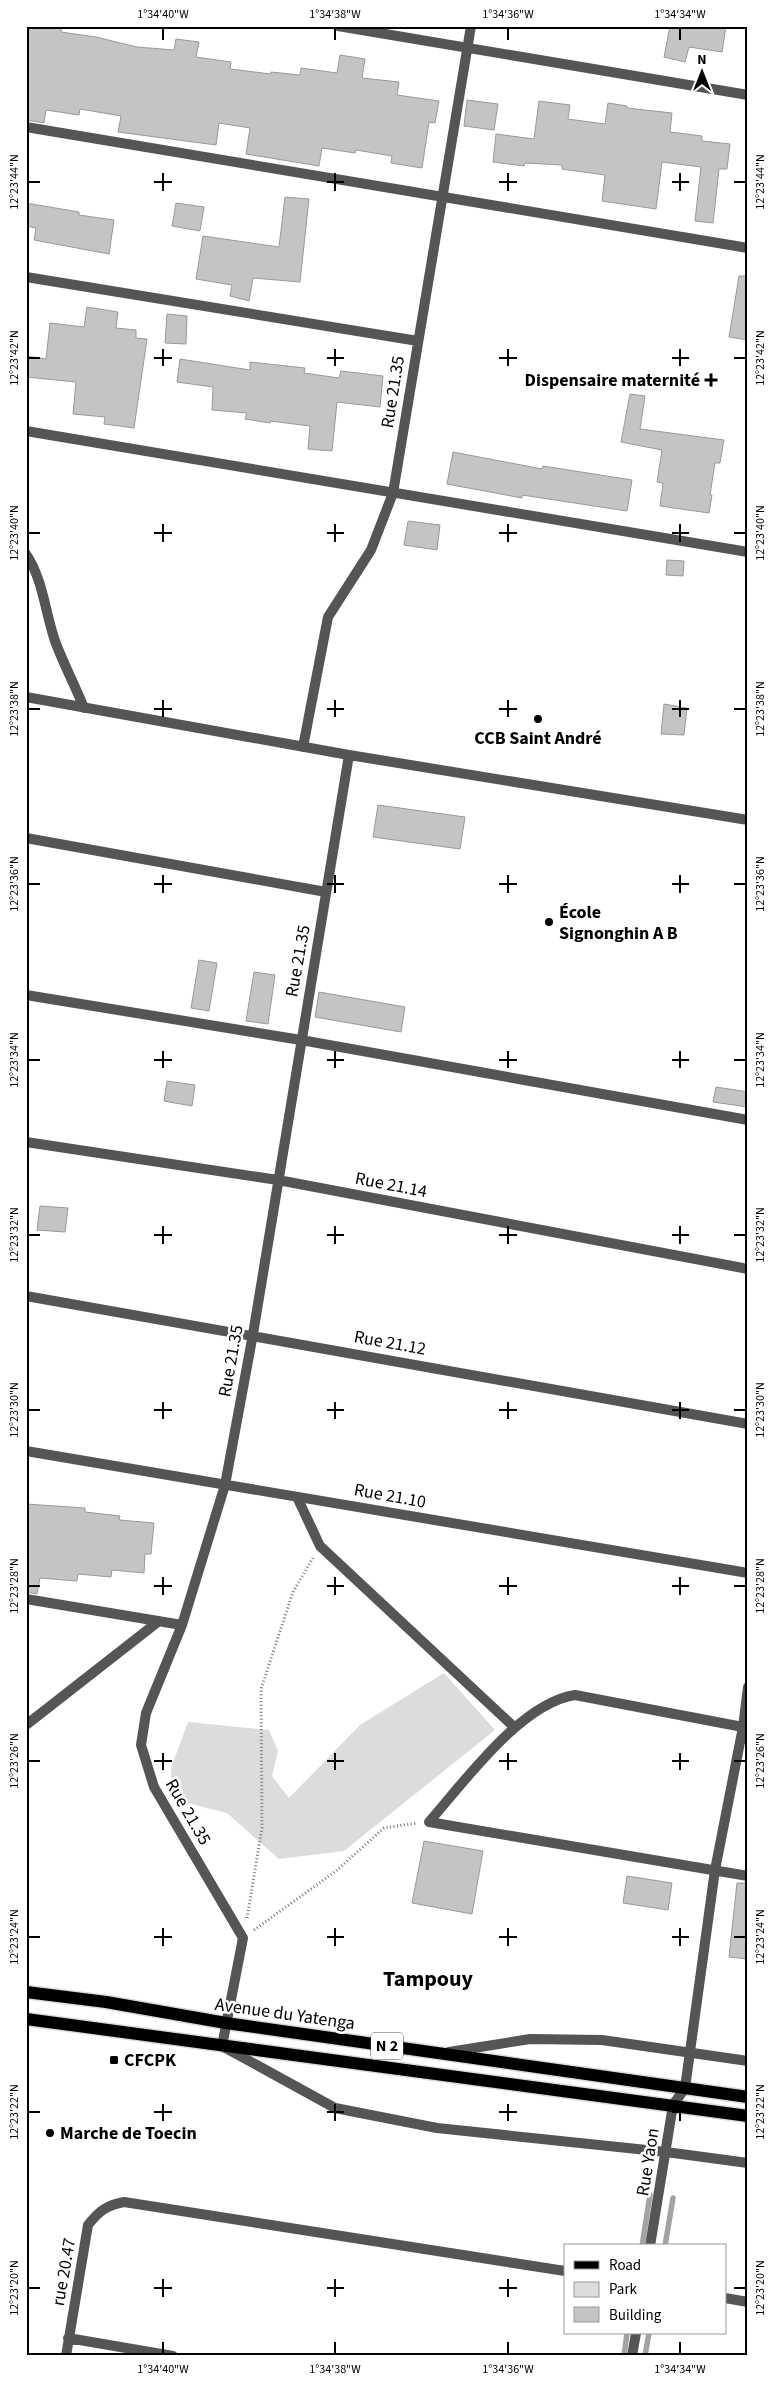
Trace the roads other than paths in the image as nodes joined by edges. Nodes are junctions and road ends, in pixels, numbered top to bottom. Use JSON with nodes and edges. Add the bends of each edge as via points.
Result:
{"nodes":[{"id":1,"x":338,"y":26,"type":"edge"},
{"id":2,"x":472,"y":26,"type":"edge"},
{"id":3,"x":468,"y":48,"type":"junction"},
{"id":4,"x":748,"y":96,"type":"edge"},
{"id":5,"x":26,"y":127,"type":"edge"},
{"id":6,"x":443,"y":197,"type":"junction"},
{"id":7,"x":748,"y":248,"type":"edge"},
{"id":8,"x":26,"y":277,"type":"edge"},
{"id":9,"x":418,"y":341,"type":"junction"},
{"id":10,"x":26,"y":431,"type":"edge"},
{"id":11,"x":393,"y":493,"type":"junction"},
{"id":12,"x":748,"y":552,"type":"edge"},
{"id":13,"x":26,"y":554,"type":"edge"},
{"id":14,"x":26,"y":697,"type":"edge"},
{"id":15,"x":84,"y":708,"type":"junction"},
{"id":16,"x":303,"y":747,"type":"junction"},
{"id":17,"x":349,"y":755,"type":"junction"},
{"id":18,"x":748,"y":820,"type":"edge"},
{"id":19,"x":26,"y":838,"type":"edge"},
{"id":20,"x":326,"y":892,"type":"junction"},
{"id":21,"x":26,"y":995,"type":"edge"},
{"id":22,"x":301,"y":1040,"type":"junction"},
{"id":23,"x":748,"y":1120,"type":"edge"},
{"id":24,"x":26,"y":1142,"type":"edge"},
{"id":25,"x":278,"y":1180,"type":"junction"},
{"id":26,"x":748,"y":1270,"type":"edge"},
{"id":27,"x":26,"y":1296,"type":"edge"},
{"id":28,"x":253,"y":1334,"type":"junction"},
{"id":29,"x":748,"y":1424,"type":"edge"},
{"id":30,"x":26,"y":1451,"type":"edge"},
{"id":31,"x":225,"y":1485,"type":"junction"},
{"id":32,"x":297,"y":1497,"type":"junction"},
{"id":33,"x":748,"y":1574,"type":"edge"},
{"id":34,"x":26,"y":1599,"type":"edge"},
{"id":35,"x":160,"y":1621,"type":"junction"},
{"id":36,"x":182,"y":1624,"type":"junction"},
{"id":37,"x":748,"y":1687,"type":"edge"},
{"id":38,"x":26,"y":1725,"type":"edge"},
{"id":39,"x":514,"y":1727,"type":"junction"},
{"id":40,"x":745,"y":1728,"type":"edge"},
{"id":41,"x":715,"y":1870,"type":"junction"},
{"id":42,"x":748,"y":1876,"type":"edge"},
{"id":43,"x":26,"y":1992,"type":"edge"},
{"id":44,"x":26,"y":2019,"type":"edge"},
{"id":45,"x":226,"y":2023,"type":"junction"},
{"id":46,"x":222,"y":2046,"type":"junction"},
{"id":47,"x":690,"y":2052,"type":"junction"},
{"id":48,"x":440,"y":2054,"type":"junction"},
{"id":49,"x":748,"y":2061,"type":"edge"},
{"id":50,"x":685,"y":2088,"type":"junction"},
{"id":51,"x":748,"y":2097,"type":"edge"},
{"id":52,"x":673,"y":2105,"type":"junction"},
{"id":53,"x":748,"y":2116,"type":"edge"},
{"id":54,"x":666,"y":2152,"type":"junction"},
{"id":55,"x":748,"y":2163,"type":"edge"},
{"id":56,"x":650,"y":2244,"type":"edge"},
{"id":57,"x":564,"y":2271,"type":"edge"},
{"id":58,"x":726,"y":2298,"type":"edge"},
{"id":59,"x":748,"y":2302,"type":"edge"},
{"id":60,"x":636,"y":2334,"type":"edge"},
{"id":61,"x":68,"y":2338,"type":"junction"},
{"id":62,"x":66,"y":2356,"type":"edge"},
{"id":63,"x":173,"y":2356,"type":"edge"},
{"id":64,"x":632,"y":2356,"type":"edge"}],
"edges":[{"from":1,"to":3,"type":"street"},
{"from":2,"to":3,"type":"street","name":"Rue 21.35"},
{"from":3,"to":4,"type":"street"},
{"from":3,"to":6,"type":"street","name":"Rue 21.35"},
{"from":5,"to":6,"type":"street"},
{"from":6,"to":7,"type":"street"},
{"from":6,"to":9,"type":"street","name":"Rue 21.35"},
{"from":8,"to":9,"type":"street"},
{"from":9,"to":11,"type":"street","name":"Rue 21.35"},
{"from":10,"to":11,"type":"street"},
{"from":11,"to":12,"type":"street"},
{"from":11,"to":16,"type":"street","name":"Rue 21.35","via":[[371,550],[328,617]]},
{"from":13,"to":15,"type":"street","via":[[42,589],[56,644]]},
{"from":14,"to":15,"type":"street"},
{"from":15,"to":16,"type":"street"},
{"from":16,"to":17,"type":"street"},
{"from":17,"to":18,"type":"street"},
{"from":17,"to":20,"type":"street","name":"Rue 21.35"},
{"from":19,"to":20,"type":"street"},
{"from":20,"to":22,"type":"street","name":"Rue 21.35"},
{"from":21,"to":22,"type":"street"},
{"from":22,"to":23,"type":"street"},
{"from":22,"to":25,"type":"street","name":"Rue 21.35"},
{"from":24,"to":25,"type":"street","name":"Rue 21.14"},
{"from":25,"to":26,"type":"street","name":"Rue 21.14"},
{"from":25,"to":28,"type":"street","name":"Rue 21.35"},
{"from":27,"to":28,"type":"street","name":"Rue 21.12"},
{"from":28,"to":29,"type":"street","name":"Rue 21.12"},
{"from":28,"to":31,"type":"street","name":"Rue 21.35"},
{"from":30,"to":31,"type":"street","name":"Rue 21.10"},
{"from":31,"to":32,"type":"street","name":"Rue 21.10"},
{"from":31,"to":36,"type":"street","name":"Rue 21.35"},
{"from":32,"to":33,"type":"street","name":"Rue 21.10"},
{"from":32,"to":39,"type":"street","via":[[320,1546]]},
{"from":34,"to":35,"type":"street"},
{"from":35,"to":36,"type":"street"},
{"from":35,"to":38,"type":"street"},
{"from":36,"to":45,"type":"street","name":"Rue 21.35","via":[[146,1713],[141,1745],[154,1787],[243,1938]]},
{"from":37,"to":40,"type":"street"},
{"from":39,"to":40,"type":"street","via":[[560,1697],[576,1695]]},
{"from":39,"to":41,"type":"street","via":[[429,1822]]},
{"from":40,"to":41,"type":"street"},
{"from":41,"to":42,"type":"street"},
{"from":41,"to":47,"type":"street"},
{"from":43,"to":45,"type":"main road","name":"Avenue du Yatenga","number":"N 2"},
{"from":44,"to":46,"type":"main road","number":"N 2"},
{"from":45,"to":46,"type":"street"},
{"from":45,"to":48,"type":"main road","name":"Avenue du Yatenga","number":"N 2"},
{"from":46,"to":52,"type":"main road","number":"N 2"},
{"from":46,"to":54,"type":"street","via":[[335,2108],[437,2128]]},
{"from":47,"to":48,"type":"street","via":[[602,2040],[530,2039]]},
{"from":47,"to":49,"type":"street"},
{"from":47,"to":50,"type":"street"},
{"from":48,"to":50,"type":"main road","name":"Avenue du Yatenga","number":"N 2"},
{"from":50,"to":51,"type":"main road","name":"Avenue du Yatenga","number":"N 2"},
{"from":50,"to":52,"type":"street","name":"Rue Yaon"},
{"from":52,"to":53,"type":"main road","number":"N 2"},
{"from":52,"to":54,"type":"street","name":"Rue Yaon"},
{"from":54,"to":55,"type":"street"},
{"from":54,"to":56,"type":"street","name":"Rue Yaon"},
{"from":57,"to":61,"type":"street","name":"rue 20.47","via":[[124,2202],[111,2204],[98,2212],[88,2225]]},
{"from":58,"to":59,"type":"street"},
{"from":60,"to":64,"type":"street"},
{"from":61,"to":62,"type":"street","name":"rue 20.47"},
{"from":61,"to":63,"type":"street"}]}
